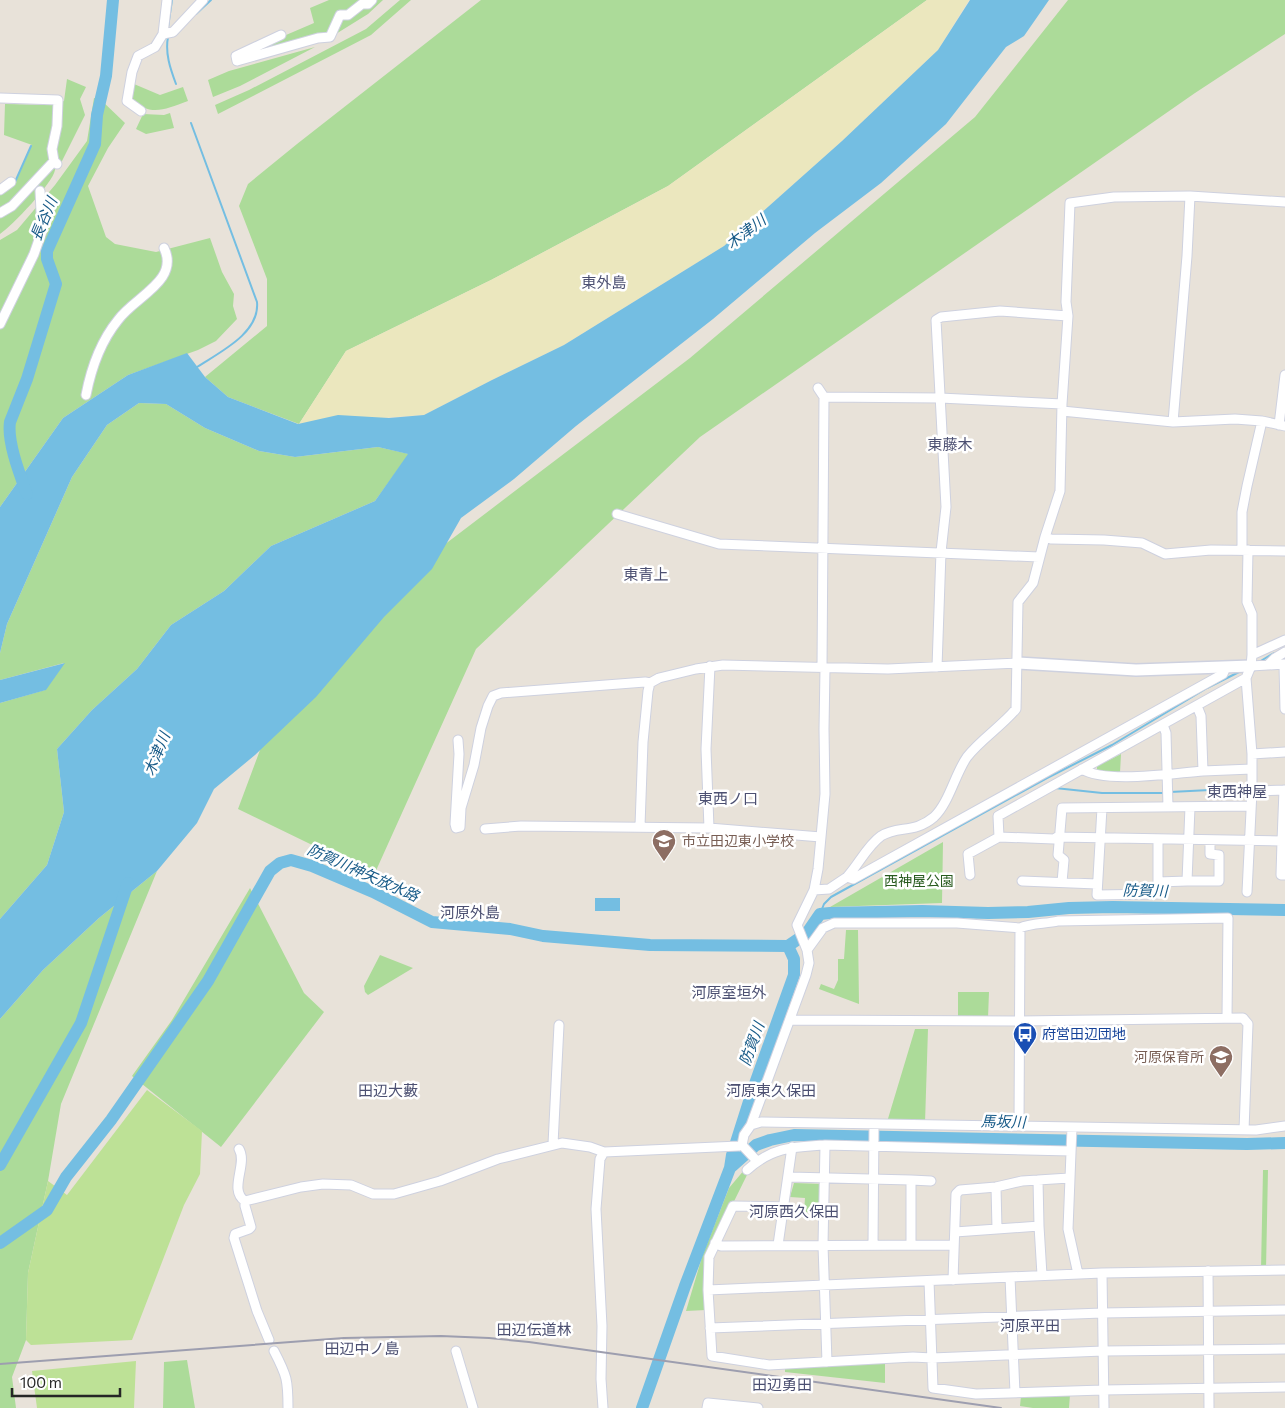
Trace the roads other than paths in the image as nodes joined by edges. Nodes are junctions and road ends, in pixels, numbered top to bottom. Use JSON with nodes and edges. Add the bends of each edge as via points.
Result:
{"nodes":[{"id":1,"x":167,"y":0,"type":"edge"},
{"id":2,"x":203,"y":0,"type":"edge"},
{"id":3,"x":372,"y":0,"type":"edge"},
{"id":4,"x":163,"y":34,"type":"junction"},
{"id":5,"x":281,"y":35,"type":"dead end"},
{"id":6,"x":0,"y":98,"type":"edge"},
{"id":7,"x":141,"y":111,"type":"dead end"},
{"id":8,"x":11,"y":182,"type":"dead end"},
{"id":9,"x":0,"y":190,"type":"edge"},
{"id":10,"x":40,"y":191,"type":"dead end"},
{"id":11,"x":1190,"y":196,"type":"junction"},
{"id":12,"x":1285,"y":202,"type":"edge"},
{"id":13,"x":0,"y":213,"type":"edge"},
{"id":14,"x":164,"y":248,"type":"dead end"},
{"id":15,"x":1068,"y":316,"type":"junction"},
{"id":16,"x":0,"y":324,"type":"edge"},
{"id":17,"x":1285,"y":375,"type":"edge"},
{"id":18,"x":818,"y":388,"type":"dead end"},
{"id":19,"x":86,"y":395,"type":"dead end"},
{"id":20,"x":824,"y":398,"type":"junction"},
{"id":21,"x":940,"y":398,"type":"junction"},
{"id":22,"x":1062,"y":408,"type":"junction"},
{"id":23,"x":1262,"y":421,"type":"junction"},
{"id":24,"x":1173,"y":422,"type":"junction"},
{"id":25,"x":1282,"y":426,"type":"edge"},
{"id":26,"x":617,"y":514,"type":"dead end"},
{"id":27,"x":1045,"y":537,"type":"junction"},
{"id":28,"x":822,"y":548,"type":"junction"},
{"id":29,"x":1245,"y":550,"type":"junction"},
{"id":30,"x":941,"y":552,"type":"junction"},
{"id":31,"x":1285,"y":552,"type":"edge"},
{"id":32,"x":1039,"y":556,"type":"junction"},
{"id":33,"x":1285,"y":640,"type":"edge"},
{"id":34,"x":1285,"y":652,"type":"edge"},
{"id":35,"x":1252,"y":660,"type":"junction"},
{"id":36,"x":1018,"y":663,"type":"junction"},
{"id":37,"x":1285,"y":664,"type":"edge"},
{"id":38,"x":1268,"y":665,"type":"junction"},
{"id":39,"x":710,"y":666,"type":"junction"},
{"id":40,"x":937,"y":667,"type":"junction"},
{"id":41,"x":1226,"y":667,"type":"junction"},
{"id":42,"x":823,"y":668,"type":"junction"},
{"id":43,"x":1246,"y":678,"type":"junction"},
{"id":44,"x":650,"y":683,"type":"junction"},
{"id":45,"x":1197,"y":706,"type":"junction"},
{"id":46,"x":1285,"y":709,"type":"edge"},
{"id":47,"x":1163,"y":725,"type":"junction"},
{"id":48,"x":458,"y":740,"type":"dead end"},
{"id":49,"x":1285,"y":752,"type":"edge"},
{"id":50,"x":1252,"y":754,"type":"junction"},
{"id":51,"x":1082,"y":769,"type":"junction"},
{"id":52,"x":1252,"y":769,"type":"junction"},
{"id":53,"x":1203,"y":771,"type":"junction"},
{"id":54,"x":1167,"y":773,"type":"junction"},
{"id":55,"x":1252,"y":788,"type":"junction"},
{"id":56,"x":1285,"y":790,"type":"edge"},
{"id":57,"x":997,"y":798,"type":"junction"},
{"id":58,"x":1251,"y":806,"type":"junction"},
{"id":59,"x":1168,"y":807,"type":"junction"},
{"id":60,"x":1190,"y":807,"type":"junction"},
{"id":61,"x":1102,"y":808,"type":"junction"},
{"id":62,"x":998,"y":816,"type":"junction"},
{"id":63,"x":640,"y":826,"type":"junction"},
{"id":64,"x":709,"y":828,"type":"junction"},
{"id":65,"x":485,"y":829,"type":"dead end"},
{"id":66,"x":821,"y":837,"type":"junction"},
{"id":67,"x":999,"y":837,"type":"junction"},
{"id":68,"x":1060,"y":837,"type":"junction"},
{"id":69,"x":1100,"y":838,"type":"junction"},
{"id":70,"x":1158,"y":839,"type":"junction"},
{"id":71,"x":1189,"y":840,"type":"junction"},
{"id":72,"x":1210,"y":841,"type":"junction"},
{"id":73,"x":1249,"y":841,"type":"junction"},
{"id":74,"x":1283,"y":841,"type":"edge"},
{"id":75,"x":970,"y":875,"type":"dead end"},
{"id":76,"x":1285,"y":875,"type":"edge"},
{"id":77,"x":847,"y":877,"type":"junction"},
{"id":78,"x":1022,"y":880,"type":"dead end"},
{"id":79,"x":1187,"y":881,"type":"junction"},
{"id":80,"x":1062,"y":882,"type":"junction"},
{"id":81,"x":1158,"y":882,"type":"junction"},
{"id":82,"x":1097,"y":884,"type":"junction"},
{"id":83,"x":814,"y":890,"type":"junction"},
{"id":84,"x":1246,"y":892,"type":"dead end"},
{"id":85,"x":1020,"y":928,"type":"junction"},
{"id":86,"x":805,"y":948,"type":"junction"},
{"id":87,"x":1227,"y":1018,"type":"junction"},
{"id":88,"x":790,"y":1020,"type":"junction"},
{"id":89,"x":1020,"y":1021,"type":"junction"},
{"id":90,"x":559,"y":1025,"type":"dead end"},
{"id":91,"x":751,"y":1125,"type":"junction"},
{"id":92,"x":1020,"y":1126,"type":"junction"},
{"id":93,"x":1285,"y":1126,"type":"edge"},
{"id":94,"x":874,"y":1127,"type":"junction"},
{"id":95,"x":1072,"y":1129,"type":"junction"},
{"id":96,"x":1244,"y":1130,"type":"junction"},
{"id":97,"x":553,"y":1144,"type":"junction"},
{"id":98,"x":874,"y":1144,"type":"junction"},
{"id":99,"x":825,"y":1145,"type":"junction"},
{"id":100,"x":739,"y":1146,"type":"junction"},
{"id":101,"x":792,"y":1147,"type":"junction"},
{"id":102,"x":239,"y":1148,"type":"dead end"},
{"id":103,"x":1071,"y":1149,"type":"junction"},
{"id":104,"x":604,"y":1152,"type":"junction"},
{"id":105,"x":755,"y":1159,"type":"junction"},
{"id":106,"x":747,"y":1170,"type":"dead end"},
{"id":107,"x":789,"y":1177,"type":"junction"},
{"id":108,"x":824,"y":1178,"type":"junction"},
{"id":109,"x":1069,"y":1178,"type":"junction"},
{"id":110,"x":873,"y":1179,"type":"junction"},
{"id":111,"x":911,"y":1180,"type":"junction"},
{"id":112,"x":1038,"y":1180,"type":"junction"},
{"id":113,"x":931,"y":1181,"type":"dead end"},
{"id":114,"x":996,"y":1187,"type":"junction"},
{"id":115,"x":245,"y":1200,"type":"junction"},
{"id":116,"x":784,"y":1207,"type":"junction"},
{"id":117,"x":1040,"y":1226,"type":"junction"},
{"id":118,"x":998,"y":1230,"type":"junction"},
{"id":119,"x":955,"y":1232,"type":"junction"},
{"id":120,"x":715,"y":1244,"type":"junction"},
{"id":121,"x":778,"y":1245,"type":"junction"},
{"id":122,"x":823,"y":1245,"type":"junction"},
{"id":123,"x":873,"y":1245,"type":"junction"},
{"id":124,"x":911,"y":1245,"type":"junction"},
{"id":125,"x":954,"y":1245,"type":"junction"},
{"id":126,"x":1285,"y":1270,"type":"edge"},
{"id":127,"x":1208,"y":1271,"type":"junction"},
{"id":128,"x":1102,"y":1273,"type":"junction"},
{"id":129,"x":1078,"y":1274,"type":"junction"},
{"id":130,"x":1042,"y":1276,"type":"junction"},
{"id":131,"x":1010,"y":1277,"type":"junction"},
{"id":132,"x":953,"y":1280,"type":"junction"},
{"id":133,"x":929,"y":1281,"type":"junction"},
{"id":134,"x":824,"y":1286,"type":"junction"},
{"id":135,"x":708,"y":1290,"type":"junction"},
{"id":136,"x":1285,"y":1310,"type":"edge"},
{"id":137,"x":1208,"y":1312,"type":"junction"},
{"id":138,"x":1102,"y":1313,"type":"junction"},
{"id":139,"x":1012,"y":1316,"type":"junction"},
{"id":140,"x":930,"y":1319,"type":"junction"},
{"id":141,"x":826,"y":1324,"type":"junction"},
{"id":142,"x":710,"y":1328,"type":"junction"},
{"id":143,"x":269,"y":1340,"type":"dead end"},
{"id":144,"x":1285,"y":1349,"type":"edge"},
{"id":145,"x":1208,"y":1350,"type":"junction"},
{"id":146,"x":274,"y":1351,"type":"dead end"},
{"id":147,"x":456,"y":1351,"type":"dead end"},
{"id":148,"x":1103,"y":1351,"type":"junction"},
{"id":149,"x":1013,"y":1354,"type":"junction"},
{"id":150,"x":932,"y":1358,"type":"junction"},
{"id":151,"x":827,"y":1362,"type":"junction"},
{"id":152,"x":1285,"y":1387,"type":"edge"},
{"id":153,"x":1208,"y":1388,"type":"junction"},
{"id":154,"x":1103,"y":1390,"type":"junction"},
{"id":155,"x":1015,"y":1393,"type":"junction"},
{"id":156,"x":741,"y":1407,"type":"edge"},
{"id":157,"x":288,"y":1408,"type":"edge"},
{"id":158,"x":473,"y":1408,"type":"edge"},
{"id":159,"x":603,"y":1408,"type":"edge"},
{"id":160,"x":707,"y":1408,"type":"edge"},
{"id":161,"x":758,"y":1408,"type":"edge"},
{"id":162,"x":1104,"y":1408,"type":"edge"},
{"id":163,"x":1209,"y":1408,"type":"edge"}],
"edges":[{"from":1,"to":4,"type":"street"},
{"from":2,"to":4,"type":"street","via":[[173,32]]},
{"from":3,"to":5,"type":"street","via":[[348,15],[340,15],[330,37],[237,62],[236,56]]},
{"from":4,"to":7,"type":"street","via":[[155,47],[138,56],[132,72],[127,101]]},
{"from":6,"to":13,"type":"street","via":[[58,100],[52,149],[55,163],[12,206]]},
{"from":8,"to":9,"type":"street"},
{"from":10,"to":16,"type":"street","via":[[42,232]]},
{"from":11,"to":12,"type":"street"},
{"from":11,"to":15,"type":"street","via":[[1114,197],[1070,203]]},
{"from":11,"to":24,"type":"street"},
{"from":14,"to":19,"type":"street","via":[[168,257],[165,274],[118,319],[94,365]]},
{"from":15,"to":21,"type":"street","via":[[1000,311],[936,320]]},
{"from":15,"to":22,"type":"street"},
{"from":17,"to":25,"type":"street"},
{"from":18,"to":20,"type":"street"},
{"from":20,"to":21,"type":"street"},
{"from":20,"to":28,"type":"street"},
{"from":21,"to":22,"type":"street"},
{"from":21,"to":30,"type":"street","via":[[946,507]]},
{"from":22,"to":24,"type":"street"},
{"from":22,"to":27,"type":"street","via":[[1060,491]]},
{"from":23,"to":24,"type":"street"},
{"from":23,"to":25,"type":"street"},
{"from":23,"to":29,"type":"street","via":[[1242,512]]},
{"from":26,"to":28,"type":"street","via":[[719,544]]},
{"from":27,"to":29,"type":"street","via":[[1142,543],[1165,554]]},
{"from":27,"to":32,"type":"street"},
{"from":28,"to":30,"type":"street"},
{"from":28,"to":42,"type":"street"},
{"from":29,"to":31,"type":"street"},
{"from":29,"to":35,"type":"street","via":[[1247,602],[1252,614]]},
{"from":30,"to":32,"type":"street"},
{"from":30,"to":40,"type":"street"},
{"from":32,"to":36,"type":"street","via":[[1033,583],[1018,602]]},
{"from":33,"to":35,"type":"street"},
{"from":34,"to":38,"type":"street"},
{"from":35,"to":38,"type":"street"},
{"from":35,"to":41,"type":"street"},
{"from":35,"to":43,"type":"street"},
{"from":36,"to":40,"type":"street"},
{"from":36,"to":41,"type":"street","via":[[1136,670]]},
{"from":36,"to":77,"type":"street","via":[[1016,709],[968,756],[936,815],[923,825],[882,835]]},
{"from":37,"to":38,"type":"street"},
{"from":37,"to":46,"type":"street"},
{"from":39,"to":42,"type":"street"},
{"from":39,"to":44,"type":"street"},
{"from":39,"to":64,"type":"street","via":[[706,749]]},
{"from":40,"to":42,"type":"street"},
{"from":41,"to":57,"type":"street","via":[[1223,674]]},
{"from":42,"to":66,"type":"street","via":[[825,794]]},
{"from":43,"to":45,"type":"street"},
{"from":43,"to":50,"type":"street"},
{"from":44,"to":48,"type":"street","via":[[493,696],[481,728],[461,808],[460,827],[456,828]]},
{"from":44,"to":63,"type":"street","via":[[643,742]]},
{"from":45,"to":47,"type":"street"},
{"from":45,"to":53,"type":"street","via":[[1201,716]]},
{"from":47,"to":51,"type":"street"},
{"from":47,"to":54,"type":"street"},
{"from":49,"to":50,"type":"street"},
{"from":50,"to":52,"type":"street"},
{"from":51,"to":54,"type":"street","via":[[1118,777]]},
{"from":51,"to":62,"type":"street"},
{"from":52,"to":53,"type":"street"},
{"from":52,"to":55,"type":"street"},
{"from":53,"to":54,"type":"street"},
{"from":54,"to":59,"type":"street"},
{"from":55,"to":56,"type":"street"},
{"from":55,"to":58,"type":"street"},
{"from":56,"to":74,"type":"street"},
{"from":57,"to":62,"type":"street"},
{"from":57,"to":77,"type":"street","via":[[853,879]]},
{"from":58,"to":60,"type":"street"},
{"from":58,"to":73,"type":"street"},
{"from":59,"to":60,"type":"street"},
{"from":59,"to":61,"type":"street"},
{"from":60,"to":71,"type":"street"},
{"from":61,"to":68,"type":"street","via":[[1062,808]]},
{"from":61,"to":69,"type":"street"},
{"from":62,"to":67,"type":"street"},
{"from":63,"to":64,"type":"street"},
{"from":63,"to":65,"type":"street"},
{"from":64,"to":66,"type":"street"},
{"from":66,"to":83,"type":"street"},
{"from":67,"to":68,"type":"street"},
{"from":67,"to":75,"type":"street","via":[[968,854]]},
{"from":68,"to":69,"type":"street"},
{"from":68,"to":80,"type":"street","via":[[1058,855],[1064,860]]},
{"from":69,"to":70,"type":"street"},
{"from":69,"to":82,"type":"street"},
{"from":70,"to":71,"type":"street"},
{"from":70,"to":81,"type":"street"},
{"from":71,"to":72,"type":"street"},
{"from":71,"to":79,"type":"street"},
{"from":72,"to":73,"type":"street"},
{"from":72,"to":79,"type":"street","via":[[1210,854],[1219,855],[1219,881]]},
{"from":73,"to":74,"type":"street"},
{"from":73,"to":84,"type":"street"},
{"from":74,"to":76,"type":"street","via":[[1281,875]]},
{"from":77,"to":83,"type":"street","via":[[828,889]]},
{"from":78,"to":80,"type":"street"},
{"from":79,"to":81,"type":"street"},
{"from":80,"to":82,"type":"street"},
{"from":81,"to":82,"type":"street","via":[[1158,894],[1096,895]]},
{"from":83,"to":86,"type":"street","via":[[797,925]]},
{"from":85,"to":86,"type":"street","via":[[958,923],[834,924],[823,928]]},
{"from":85,"to":87,"type":"street","via":[[1058,921],[1228,918]]},
{"from":85,"to":89,"type":"street"},
{"from":86,"to":88,"type":"street","via":[[809,963]]},
{"from":87,"to":89,"type":"street"},
{"from":87,"to":96,"type":"street","via":[[1244,1018],[1248,1024]]},
{"from":88,"to":89,"type":"street"},
{"from":88,"to":91,"type":"street"},
{"from":89,"to":92,"type":"street"},
{"from":90,"to":97,"type":"street"},
{"from":91,"to":94,"type":"street","via":[[761,1122]]},
{"from":91,"to":100,"type":"street"},
{"from":92,"to":94,"type":"street"},
{"from":92,"to":95,"type":"street"},
{"from":93,"to":96,"type":"street"},
{"from":94,"to":98,"type":"street"},
{"from":95,"to":96,"type":"street"},
{"from":95,"to":103,"type":"street"},
{"from":97,"to":104,"type":"street","via":[[576,1144]]},
{"from":97,"to":115,"type":"street","via":[[394,1194],[373,1194],[351,1185],[324,1184]]},
{"from":98,"to":99,"type":"street"},
{"from":98,"to":103,"type":"street"},
{"from":98,"to":110,"type":"street"},
{"from":99,"to":101,"type":"street"},
{"from":99,"to":108,"type":"street"},
{"from":100,"to":104,"type":"street"},
{"from":100,"to":105,"type":"street"},
{"from":101,"to":105,"type":"street"},
{"from":101,"to":107,"type":"street"},
{"from":102,"to":115,"type":"street","via":[[242,1158],[238,1192]]},
{"from":103,"to":109,"type":"street"},
{"from":104,"to":159,"type":"street","via":[[600,1159],[596,1209]]},
{"from":105,"to":106,"type":"street"},
{"from":107,"to":108,"type":"street"},
{"from":107,"to":116,"type":"street"},
{"from":108,"to":110,"type":"street"},
{"from":108,"to":122,"type":"street"},
{"from":109,"to":112,"type":"street"},
{"from":109,"to":129,"type":"street","via":[[1068,1229]]},
{"from":110,"to":111,"type":"street"},
{"from":110,"to":123,"type":"street"},
{"from":111,"to":113,"type":"street"},
{"from":111,"to":124,"type":"street"},
{"from":112,"to":114,"type":"street"},
{"from":112,"to":117,"type":"street"},
{"from":114,"to":118,"type":"street"},
{"from":114,"to":119,"type":"street","via":[[960,1190],[956,1194]]},
{"from":115,"to":143,"type":"street","via":[[251,1227],[235,1234],[234,1238]]},
{"from":116,"to":120,"type":"street","via":[[733,1206]]},
{"from":116,"to":121,"type":"street"},
{"from":117,"to":118,"type":"street"},
{"from":117,"to":130,"type":"street"},
{"from":118,"to":119,"type":"street"},
{"from":119,"to":125,"type":"street"},
{"from":120,"to":121,"type":"street"},
{"from":120,"to":135,"type":"street","via":[[709,1257]]},
{"from":121,"to":122,"type":"street"},
{"from":122,"to":123,"type":"street"},
{"from":122,"to":134,"type":"street"},
{"from":123,"to":124,"type":"street"},
{"from":124,"to":125,"type":"street"},
{"from":125,"to":132,"type":"street"},
{"from":126,"to":127,"type":"street"},
{"from":127,"to":128,"type":"street"},
{"from":127,"to":137,"type":"street"},
{"from":128,"to":129,"type":"street"},
{"from":128,"to":138,"type":"street"},
{"from":129,"to":130,"type":"street"},
{"from":130,"to":131,"type":"street"},
{"from":131,"to":132,"type":"street"},
{"from":131,"to":139,"type":"street"},
{"from":132,"to":133,"type":"street"},
{"from":133,"to":134,"type":"street"},
{"from":133,"to":140,"type":"street"},
{"from":134,"to":135,"type":"street"},
{"from":134,"to":141,"type":"street"},
{"from":135,"to":142,"type":"street"},
{"from":136,"to":137,"type":"street"},
{"from":137,"to":138,"type":"street"},
{"from":137,"to":145,"type":"street"},
{"from":138,"to":139,"type":"street"},
{"from":138,"to":148,"type":"street"},
{"from":139,"to":140,"type":"street"},
{"from":139,"to":149,"type":"street"},
{"from":140,"to":141,"type":"street"},
{"from":140,"to":150,"type":"street"},
{"from":141,"to":142,"type":"street"},
{"from":141,"to":151,"type":"street"},
{"from":142,"to":151,"type":"street","via":[[712,1356],[769,1365]]},
{"from":144,"to":145,"type":"street"},
{"from":145,"to":148,"type":"street"},
{"from":145,"to":153,"type":"street"},
{"from":146,"to":157,"type":"street","via":[[286,1375]]},
{"from":147,"to":158,"type":"street"},
{"from":148,"to":149,"type":"street"},
{"from":148,"to":154,"type":"street"},
{"from":149,"to":150,"type":"street"},
{"from":149,"to":155,"type":"street"},
{"from":150,"to":151,"type":"street"},
{"from":150,"to":155,"type":"street","via":[[933,1388],[976,1394]]},
{"from":152,"to":153,"type":"street"},
{"from":153,"to":154,"type":"street"},
{"from":153,"to":163,"type":"street"},
{"from":154,"to":155,"type":"street"},
{"from":154,"to":162,"type":"street"},
{"from":156,"to":160,"type":"street","via":[[708,1402]]},
{"from":156,"to":161,"type":"street"}]}
